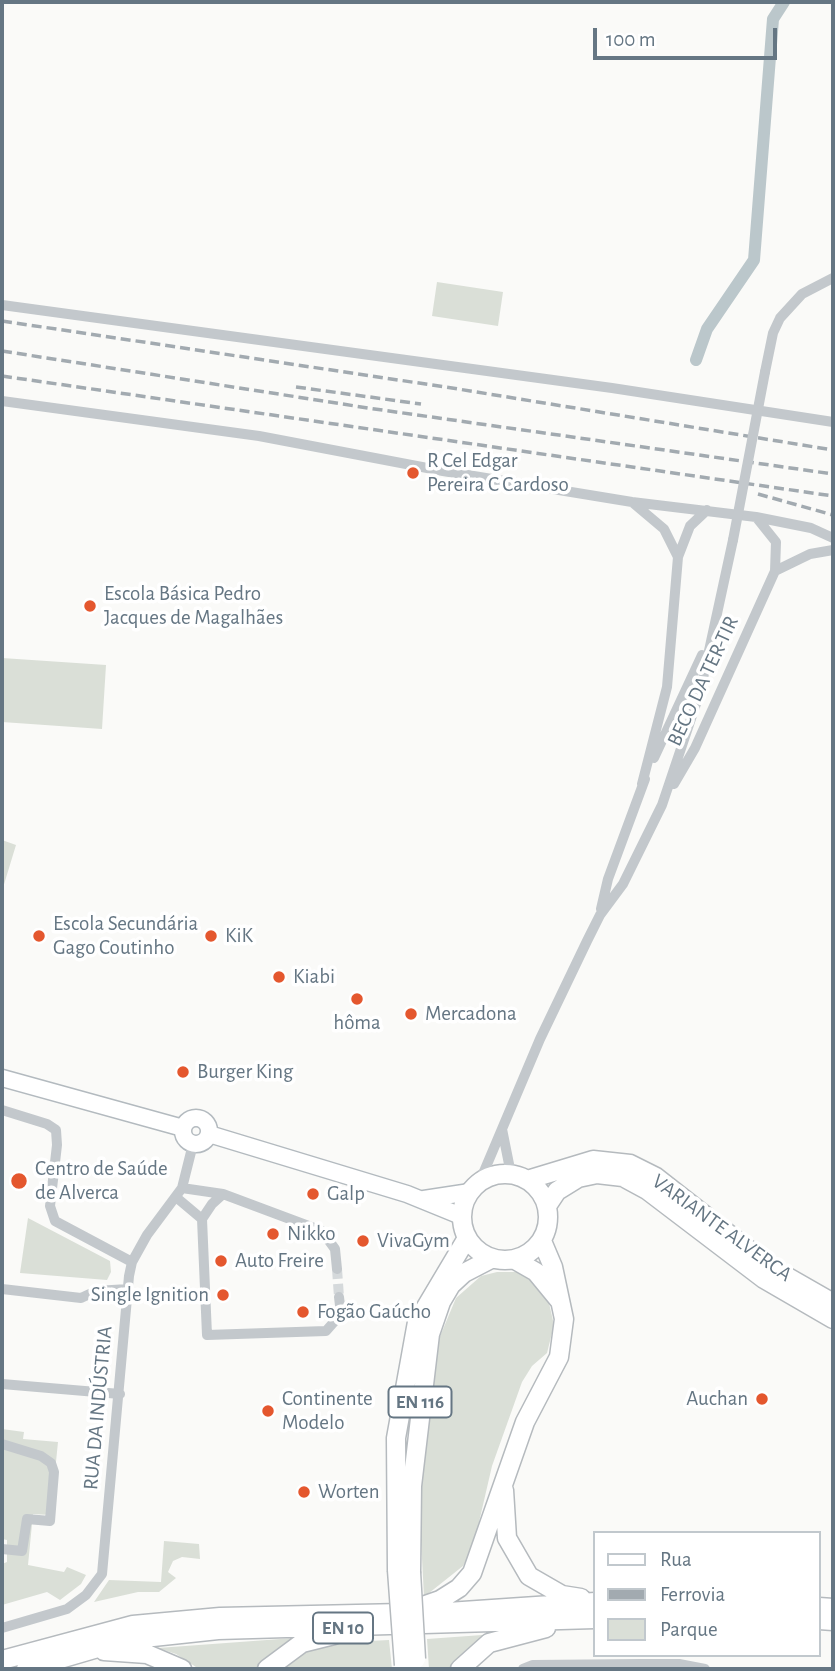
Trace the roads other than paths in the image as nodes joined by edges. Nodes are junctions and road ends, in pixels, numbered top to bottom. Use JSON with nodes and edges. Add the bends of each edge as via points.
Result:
{"nodes":[{"id":1,"x":833,"y":278,"type":"edge"},
{"id":2,"x":2,"y":305,"type":"edge"},
{"id":3,"x":2,"y":401,"type":"edge"},
{"id":4,"x":833,"y":422,"type":"edge"},
{"id":5,"x":632,"y":502,"type":"junction"},
{"id":6,"x":707,"y":510,"type":"junction"},
{"id":7,"x":756,"y":517,"type":"junction"},
{"id":8,"x":833,"y":538,"type":"edge"},
{"id":9,"x":833,"y":550,"type":"edge"},
{"id":10,"x":678,"y":557,"type":"junction"},
{"id":11,"x":775,"y":571,"type":"junction"},
{"id":12,"x":709,"y":640,"type":"junction"},
{"id":13,"x":642,"y":784,"type":"junction"},
{"id":14,"x":662,"y":805,"type":"junction"},
{"id":15,"x":600,"y":915,"type":"junction"},
{"id":16,"x":2,"y":1078,"type":"edge"},
{"id":17,"x":2,"y":1111,"type":"edge"},
{"id":18,"x":183,"y":1128,"type":"junction"},
{"id":19,"x":501,"y":1128,"type":"junction"},
{"id":20,"x":209,"y":1134,"type":"junction"},
{"id":21,"x":193,"y":1144,"type":"junction"},
{"id":22,"x":519,"y":1177,"type":"junction"},
{"id":23,"x":475,"y":1187,"type":"junction"},
{"id":24,"x":179,"y":1193,"type":"junction"},
{"id":25,"x":223,"y":1194,"type":"junction"},
{"id":26,"x":423,"y":1199,"type":"junction"},
{"id":27,"x":547,"y":1206,"type":"junction"},
{"id":28,"x":461,"y":1216,"type":"junction"},
{"id":29,"x":202,"y":1219,"type":"junction"},
{"id":30,"x":467,"y":1238,"type":"junction"},
{"id":31,"x":542,"y":1241,"type":"junction"},
{"id":32,"x":491,"y":1259,"type":"junction"},
{"id":33,"x":515,"y":1260,"type":"junction"},
{"id":34,"x":132,"y":1262,"type":"junction"},
{"id":35,"x":337,"y":1269,"type":"tunnel mouth"},
{"id":36,"x":2,"y":1289,"type":"edge"},
{"id":37,"x":128,"y":1289,"type":"junction"},
{"id":38,"x":339,"y":1297,"type":"tunnel mouth"},
{"id":39,"x":559,"y":1300,"type":"junction"},
{"id":40,"x":833,"y":1303,"type":"edge"},
{"id":41,"x":833,"y":1319,"type":"edge"},
{"id":42,"x":2,"y":1384,"type":"edge"},
{"id":43,"x":120,"y":1394,"type":"junction"},
{"id":44,"x":2,"y":1444,"type":"edge"},
{"id":45,"x":503,"y":1480,"type":"junction"},
{"id":46,"x":2,"y":1549,"type":"edge"},
{"id":47,"x":404,"y":1571,"type":"junction"},
{"id":48,"x":594,"y":1602,"type":"edge"},
{"id":49,"x":594,"y":1602,"type":"edge"},
{"id":50,"x":586,"y":1619,"type":"edge"},
{"id":51,"x":366,"y":1620,"type":"junction"},
{"id":52,"x":2,"y":1628,"type":"edge"},
{"id":53,"x":93,"y":1651,"type":"junction"},
{"id":54,"x":2,"y":1660,"type":"edge"},
{"id":55,"x":410,"y":1667,"type":"edge"},
{"id":56,"x":613,"y":1667,"type":"edge"},
{"id":57,"x":26,"y":1669,"type":"edge"},
{"id":58,"x":182,"y":1669,"type":"edge"},
{"id":59,"x":267,"y":1669,"type":"edge"},
{"id":60,"x":460,"y":1669,"type":"edge"},
{"id":61,"x":523,"y":1669,"type":"edge"},
{"id":62,"x":705,"y":1669,"type":"edge"}],
"edges":[{"from":1,"to":12,"type":"street","bridge":true,"via":[[802,294],[773,333]]},
{"from":2,"to":4,"type":"street"},
{"from":3,"to":5,"type":"street","via":[[259,436]]},
{"from":5,"to":6,"type":"street"},
{"from":5,"to":10,"type":"street","via":[[664,529]]},
{"from":6,"to":7,"type":"street"},
{"from":6,"to":10,"type":"street","via":[[690,526]]},
{"from":7,"to":8,"type":"street","via":[[811,528]]},
{"from":7,"to":11,"type":"street","name":"BECO DA TER-TIR","via":[[776,542]]},
{"from":9,"to":11,"type":"street","via":[[810,554]]},
{"from":10,"to":13,"type":"street","via":[[667,687]]},
{"from":11,"to":14,"type":"street","name":"BECO DA TER-TIR","via":[[695,748]]},
{"from":12,"to":13,"type":"street"},
{"from":12,"to":14,"type":"street","via":[[700,692]]},
{"from":13,"to":15,"type":"street"},
{"from":14,"to":15,"type":"street","via":[[623,884]]},
{"from":15,"to":19,"type":"street"},
{"from":16,"to":18,"type":"main road"},
{"from":17,"to":34,"type":"street","via":[[47,1124],[58,1135],[50,1206],[53,1218]]},
{"from":18,"to":20,"type":"main road","via":[[188,1121],[201,1119]]},
{"from":18,"to":21,"type":"main road","via":[[186,1140]]},
{"from":19,"to":22,"type":"street"},
{"from":19,"to":23,"type":"street"},
{"from":20,"to":21,"type":"main road"},
{"from":20,"to":26,"type":"main road"},
{"from":21,"to":24,"type":"street","name":"RUA DA INDÚSTRIA"},
{"from":22,"to":23,"type":"main road","via":[[500,1174]]},
{"from":22,"to":27,"type":"main road","via":[[536,1187]]},
{"from":22,"to":40,"type":"main road","name":"VARIANTE ALVERCA","via":[[593,1160],[630,1164],[656,1177],[772,1268]]},
{"from":23,"to":26,"type":"main road"},
{"from":23,"to":28,"type":"main road"},
{"from":24,"to":25,"type":"street"},
{"from":24,"to":29,"type":"street"},
{"from":24,"to":34,"type":"street","name":"RUA DA INDÚSTRIA"},
{"from":25,"to":29,"type":"street"},
{"from":25,"to":35,"type":"street","via":[[322,1231],[335,1249]]},
{"from":26,"to":28,"type":"main road"},
{"from":27,"to":31,"type":"main road","via":[[549,1218]]},
{"from":27,"to":41,"type":"main road","name":"VARIANTE ALVERCA","via":[[557,1191],[578,1178],[597,1174],[623,1177],[647,1190],[764,1279]]},
{"from":28,"to":30,"type":"main road"},
{"from":29,"to":38,"type":"street","via":[[207,1335],[326,1331],[341,1314]]},
{"from":30,"to":32,"type":"main road"},
{"from":30,"to":47,"type":"main road","number":"EN 116","via":[[417,1322],[396,1438]]},
{"from":31,"to":33,"type":"main road"},
{"from":31,"to":39,"type":"main road"},
{"from":32,"to":33,"type":"main road"},
{"from":32,"to":47,"type":"main road","number":"EN 116","via":[[451,1285],[430,1334]]},
{"from":33,"to":39,"type":"main road","via":[[536,1272]]},
{"from":34,"to":37,"type":"street","name":"RUA DA INDÚSTRIA"},
{"from":36,"to":37,"type":"street","via":[[81,1298],[96,1291]]},
{"from":37,"to":43,"type":"street","name":"RUA DA INDÚSTRIA"},
{"from":39,"to":45,"type":"main road","via":[[564,1319],[559,1357],[525,1422]]},
{"from":42,"to":43,"type":"street"},
{"from":43,"to":52,"type":"street","name":"RUA DA INDÚSTRIA","via":[[102,1573],[86,1595],[67,1609]]},
{"from":44,"to":46,"type":"street","via":[[41,1456],[54,1472],[50,1521],[27,1519],[22,1551]]},
{"from":45,"to":48,"type":"main road","via":[[507,1538],[529,1576],[562,1595]]},
{"from":45,"to":51,"type":"main road","via":[[480,1554],[459,1588],[422,1606]]},
{"from":47,"to":55,"type":"main road","number":"EN 116","bridge":true},
{"from":49,"to":51,"type":"main road","number":"EN 10"},
{"from":50,"to":51,"type":"main road","number":"EN 10"},
{"from":50,"to":60,"type":"main road","via":[[489,1643]]},
{"from":51,"to":53,"type":"main road","number":"EN 10","via":[[125,1640]]},
{"from":51,"to":54,"type":"main road","number":"EN 10","via":[[220,1616],[133,1625]]},
{"from":51,"to":59,"type":"main road","via":[[302,1643]]},
{"from":53,"to":57,"type":"main road","number":"EN 10"},
{"from":53,"to":58,"type":"main road","via":[[147,1654]]},
{"from":56,"to":61,"type":"street","via":[[533,1665]]},
{"from":56,"to":62,"type":"street","via":[[679,1664]]}]}
